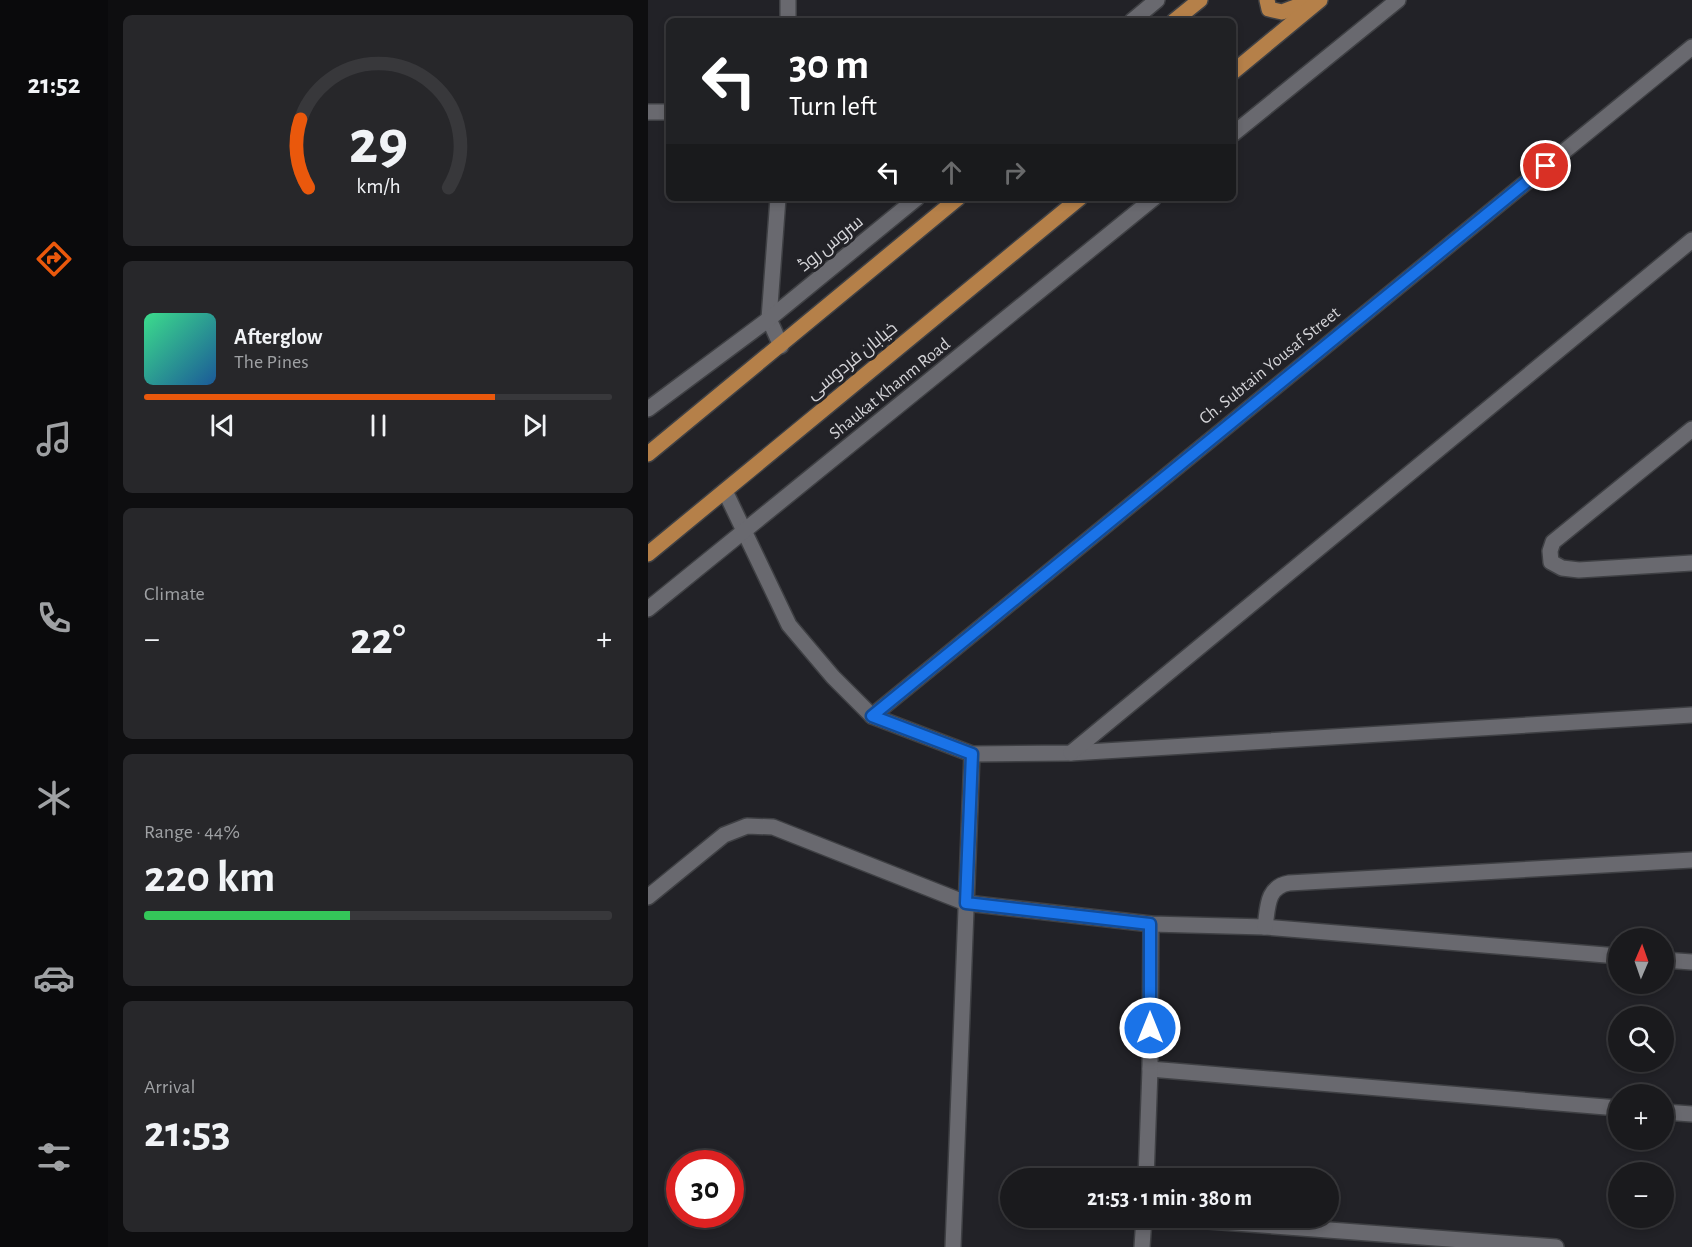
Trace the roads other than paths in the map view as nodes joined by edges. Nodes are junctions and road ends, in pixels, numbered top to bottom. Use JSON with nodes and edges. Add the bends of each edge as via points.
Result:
{"nodes":[{"id":1,"x":1157,"y":0,"type":"edge"},
{"id":2,"x":1200,"y":0,"type":"edge"},
{"id":3,"x":1267,"y":0,"type":"edge"},
{"id":4,"x":1314,"y":0,"type":"edge"},
{"id":5,"x":1320,"y":0,"type":"edge"},
{"id":6,"x":1398,"y":0,"type":"edge"},
{"id":7,"x":1136,"y":18,"type":"edge"},
{"id":8,"x":1178,"y":18,"type":"edge"},
{"id":9,"x":1692,"y":47,"type":"edge"},
{"id":10,"x":1236,"y":70,"type":"edge"},
{"id":11,"x":648,"y":112,"type":"edge"},
{"id":12,"x":666,"y":112,"type":"edge"},
{"id":13,"x":1236,"y":132,"type":"edge"},
{"id":14,"x":778,"y":201,"type":"edge"},
{"id":15,"x":913,"y":201,"type":"edge"},
{"id":16,"x":954,"y":201,"type":"edge"},
{"id":17,"x":1076,"y":201,"type":"edge"},
{"id":18,"x":1150,"y":201,"type":"edge"},
{"id":19,"x":1692,"y":240,"type":"edge"},
{"id":20,"x":770,"y":319,"type":"junction"},
{"id":21,"x":782,"y":346,"type":"junction"},
{"id":22,"x":648,"y":409,"type":"edge"},
{"id":23,"x":1692,"y":429,"type":"edge"},
{"id":24,"x":648,"y":454,"type":"edge"},
{"id":25,"x":725,"y":491,"type":"junction"},
{"id":26,"x":744,"y":533,"type":"junction"},
{"id":27,"x":648,"y":554,"type":"edge"},
{"id":28,"x":1692,"y":563,"type":"edge"},
{"id":29,"x":648,"y":609,"type":"edge"},
{"id":30,"x":1692,"y":715,"type":"edge"},
{"id":31,"x":872,"y":716,"type":"junction"},
{"id":32,"x":1071,"y":753,"type":"junction"},
{"id":33,"x":972,"y":754,"type":"junction"},
{"id":34,"x":1692,"y":860,"type":"edge"},
{"id":35,"x":648,"y":897,"type":"edge"},
{"id":36,"x":966,"y":903,"type":"junction"},
{"id":37,"x":1150,"y":924,"type":"junction"},
{"id":38,"x":1265,"y":927,"type":"junction"},
{"id":39,"x":1608,"y":955,"type":"edge"},
{"id":40,"x":1674,"y":961,"type":"edge"},
{"id":41,"x":1692,"y":962,"type":"edge"},
{"id":42,"x":1150,"y":1069,"type":"junction"},
{"id":43,"x":1608,"y":1107,"type":"edge"},
{"id":44,"x":1674,"y":1113,"type":"edge"},
{"id":45,"x":1692,"y":1114,"type":"edge"},
{"id":46,"x":1146,"y":1168,"type":"edge"},
{"id":47,"x":1143,"y":1228,"type":"edge"},
{"id":48,"x":1302,"y":1228,"type":"edge"},
{"id":49,"x":953,"y":1247,"type":"edge"},
{"id":50,"x":1142,"y":1247,"type":"edge"},
{"id":51,"x":1556,"y":1247,"type":"edge"}],
"edges":[{"from":1,"to":7,"type":"street"},
{"from":2,"to":8,"type":"main road"},
{"from":3,"to":4,"type":"main road","via":[[1269,9],[1282,12]]},
{"from":5,"to":10,"type":"main road"},
{"from":6,"to":13,"type":"street"},
{"from":9,"to":31,"type":"street","name":"Ch. Subtain Yousaf Street"},
{"from":11,"to":12,"type":"street"},
{"from":14,"to":20,"type":"street"},
{"from":15,"to":20,"type":"street","name":"سروس روڈ"},
{"from":16,"to":21,"type":"main road"},
{"from":17,"to":25,"type":"main road","name":"خیابان فردوسی"},
{"from":18,"to":26,"type":"street","name":"Shaukat Khanm Road"},
{"from":19,"to":32,"type":"street"},
{"from":20,"to":21,"type":"street"},
{"from":20,"to":22,"type":"street","name":"سروس روڈ"},
{"from":21,"to":24,"type":"main road"},
{"from":23,"to":28,"type":"street","via":[[1553,542],[1550,551],[1551,562],[1579,570]]},
{"from":25,"to":26,"type":"street"},
{"from":25,"to":27,"type":"main road","name":"خیابان فردوسی"},
{"from":26,"to":29,"type":"street","name":"Shaukat Khanm Road"},
{"from":26,"to":31,"type":"street","via":[[789,625]]},
{"from":30,"to":32,"type":"street"},
{"from":31,"to":33,"type":"street"},
{"from":32,"to":33,"type":"street"},
{"from":33,"to":36,"type":"street"},
{"from":34,"to":38,"type":"street","via":[[1288,883],[1278,885],[1270,894]]},
{"from":35,"to":36,"type":"street","via":[[724,835],[747,826],[772,827]]},
{"from":36,"to":37,"type":"street"},
{"from":36,"to":49,"type":"street"},
{"from":37,"to":38,"type":"street"},
{"from":37,"to":42,"type":"street"},
{"from":38,"to":39,"type":"street"},
{"from":40,"to":41,"type":"street"},
{"from":42,"to":43,"type":"street"},
{"from":42,"to":46,"type":"street"},
{"from":44,"to":45,"type":"street"},
{"from":47,"to":50,"type":"street"},
{"from":48,"to":51,"type":"street"}]}
